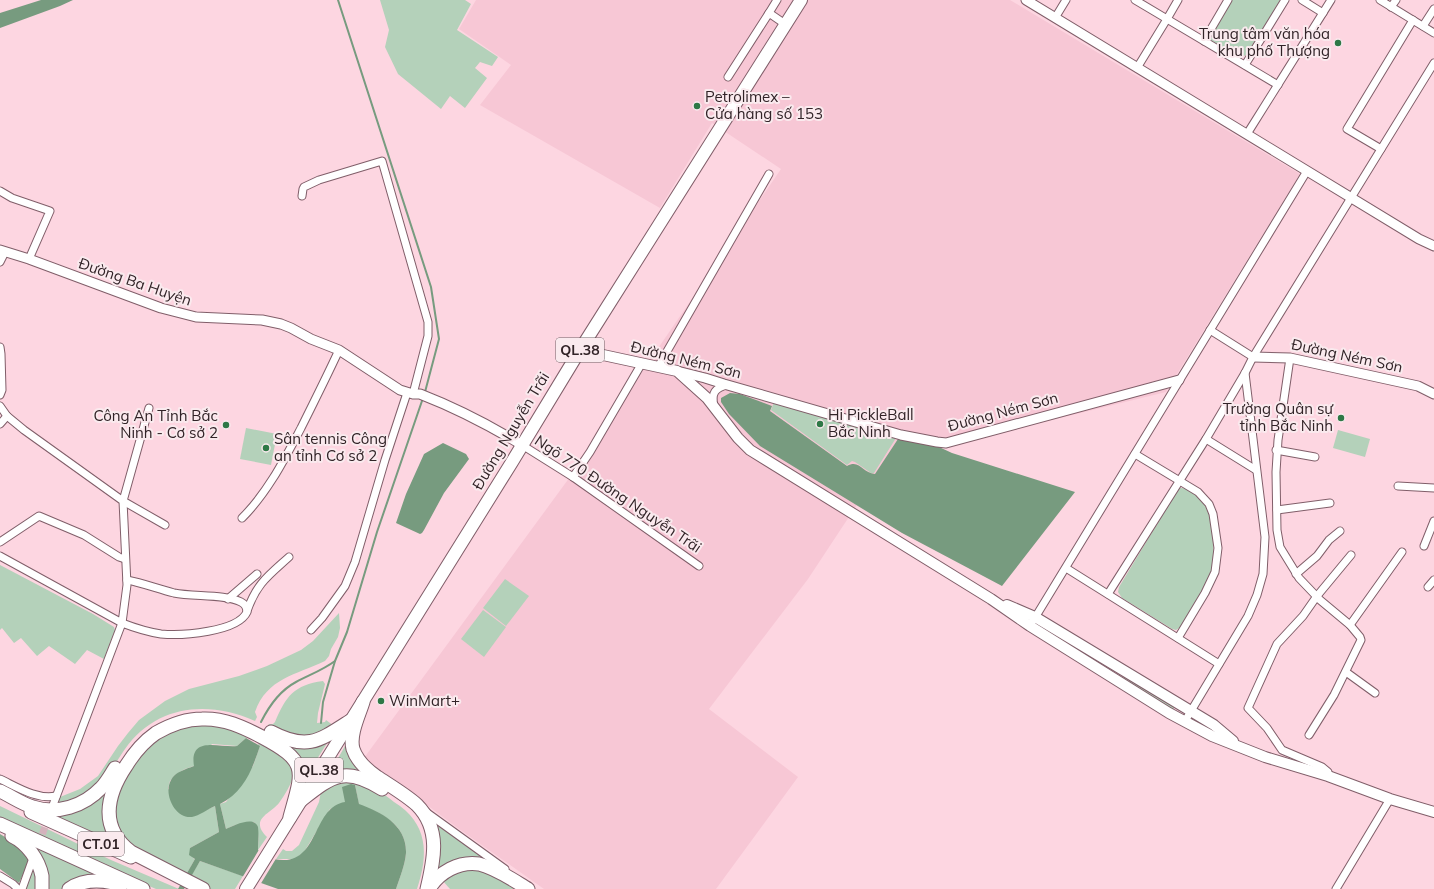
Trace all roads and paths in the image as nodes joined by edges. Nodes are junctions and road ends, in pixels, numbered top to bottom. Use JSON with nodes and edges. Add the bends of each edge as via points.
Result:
{"nodes":[{"id":1,"x":777,"y":0,"type":"edge"},
{"id":2,"x":801,"y":0,"type":"edge"},
{"id":3,"x":1026,"y":0,"type":"edge"},
{"id":4,"x":1066,"y":0,"type":"edge"},
{"id":5,"x":1135,"y":0,"type":"edge"},
{"id":6,"x":1178,"y":0,"type":"edge"},
{"id":7,"x":1228,"y":0,"type":"edge"},
{"id":8,"x":1285,"y":0,"type":"edge"},
{"id":9,"x":1302,"y":0,"type":"edge"},
{"id":10,"x":1331,"y":0,"type":"edge"},
{"id":11,"x":1380,"y":0,"type":"edge"},
{"id":12,"x":1396,"y":0,"type":"edge"},
{"id":13,"x":1391,"y":7,"type":"junction"},
{"id":14,"x":1434,"y":9,"type":"edge"},
{"id":15,"x":769,"y":13,"type":"junction"},
{"id":16,"x":1323,"y":13,"type":"junction"},
{"id":17,"x":1055,"y":18,"type":"junction"},
{"id":18,"x":1166,"y":19,"type":"junction"},
{"id":19,"x":1413,"y":20,"type":"junction"},
{"id":20,"x":785,"y":24,"type":"junction"},
{"id":21,"x":1423,"y":26,"type":"junction"},
{"id":22,"x":1434,"y":33,"type":"edge"},
{"id":23,"x":1204,"y":41,"type":"junction"},
{"id":24,"x":1434,"y":63,"type":"edge"},
{"id":25,"x":1245,"y":65,"type":"junction"},
{"id":26,"x":1137,"y":68,"type":"junction"},
{"id":27,"x":728,"y":77,"type":"dead end"},
{"id":28,"x":1278,"y":85,"type":"junction"},
{"id":29,"x":1247,"y":134,"type":"junction"},
{"id":30,"x":1381,"y":149,"type":"junction"},
{"id":31,"x":1307,"y":171,"type":"junction"},
{"id":32,"x":769,"y":174,"type":"dead end"},
{"id":33,"x":0,"y":191,"type":"edge"},
{"id":34,"x":302,"y":196,"type":"dead end"},
{"id":35,"x":1351,"y":197,"type":"junction"},
{"id":36,"x":1434,"y":246,"type":"edge"},
{"id":37,"x":3,"y":251,"type":"edge"},
{"id":38,"x":29,"y":259,"type":"junction"},
{"id":39,"x":0,"y":262,"type":"edge"},
{"id":40,"x":1210,"y":330,"type":"junction"},
{"id":41,"x":0,"y":347,"type":"edge"},
{"id":42,"x":339,"y":350,"type":"junction"},
{"id":43,"x":580,"y":350,"type":"junction"},
{"id":44,"x":1253,"y":357,"type":"junction"},
{"id":45,"x":1290,"y":358,"type":"junction"},
{"id":46,"x":642,"y":363,"type":"junction"},
{"id":47,"x":658,"y":367,"type":"junction"},
{"id":48,"x":677,"y":371,"type":"junction"},
{"id":49,"x":1245,"y":373,"type":"junction"},
{"id":50,"x":1179,"y":380,"type":"junction"},
{"id":51,"x":727,"y":385,"type":"junction"},
{"id":52,"x":413,"y":393,"type":"junction"},
{"id":53,"x":0,"y":394,"type":"edge"},
{"id":54,"x":1434,"y":394,"type":"edge"},
{"id":55,"x":0,"y":406,"type":"edge"},
{"id":56,"x":149,"y":408,"type":"dead end"},
{"id":57,"x":714,"y":408,"type":"junction"},
{"id":58,"x":7,"y":416,"type":"junction"},
{"id":59,"x":0,"y":424,"type":"edge"},
{"id":60,"x":1206,"y":439,"type":"junction"},
{"id":61,"x":522,"y":445,"type":"junction"},
{"id":62,"x":1276,"y":450,"type":"dead end"},
{"id":63,"x":1135,"y":454,"type":"junction"},
{"id":64,"x":1315,"y":457,"type":"dead end"},
{"id":65,"x":1256,"y":470,"type":"junction"},
{"id":66,"x":573,"y":477,"type":"junction"},
{"id":67,"x":1180,"y":481,"type":"junction"},
{"id":68,"x":1398,"y":486,"type":"dead end"},
{"id":69,"x":1434,"y":488,"type":"edge"},
{"id":70,"x":123,"y":501,"type":"junction"},
{"id":71,"x":1330,"y":503,"type":"dead end"},
{"id":72,"x":1277,"y":510,"type":"junction"},
{"id":73,"x":242,"y":518,"type":"dead end"},
{"id":74,"x":1434,"y":521,"type":"edge"},
{"id":75,"x":165,"y":525,"type":"dead end"},
{"id":76,"x":1340,"y":531,"type":"dead end"},
{"id":77,"x":0,"y":542,"type":"edge"},
{"id":78,"x":1424,"y":546,"type":"dead end"},
{"id":79,"x":1402,"y":552,"type":"dead end"},
{"id":80,"x":1352,"y":555,"type":"dead end"},
{"id":81,"x":0,"y":556,"type":"edge"},
{"id":82,"x":289,"y":557,"type":"dead end"},
{"id":83,"x":125,"y":559,"type":"junction"},
{"id":84,"x":699,"y":566,"type":"dead end"},
{"id":85,"x":1066,"y":568,"type":"junction"},
{"id":86,"x":257,"y":574,"type":"dead end"},
{"id":87,"x":1296,"y":574,"type":"junction"},
{"id":88,"x":127,"y":580,"type":"junction"},
{"id":89,"x":1434,"y":580,"type":"edge"},
{"id":90,"x":1428,"y":587,"type":"dead end"},
{"id":91,"x":1108,"y":594,"type":"junction"},
{"id":92,"x":1317,"y":596,"type":"junction"},
{"id":93,"x":228,"y":599,"type":"junction"},
{"id":94,"x":991,"y":599,"type":"junction"},
{"id":95,"x":247,"y":612,"type":"junction"},
{"id":96,"x":1035,"y":617,"type":"junction"},
{"id":97,"x":122,"y":623,"type":"junction"},
{"id":98,"x":1350,"y":625,"type":"junction"},
{"id":99,"x":1030,"y":626,"type":"junction"},
{"id":100,"x":311,"y":630,"type":"dead end"},
{"id":101,"x":1178,"y":638,"type":"junction"},
{"id":102,"x":1112,"y":663,"type":"junction"},
{"id":103,"x":1219,"y":664,"type":"junction"},
{"id":104,"x":1346,"y":672,"type":"junction"},
{"id":105,"x":1106,"y":674,"type":"junction"},
{"id":106,"x":1375,"y":693,"type":"dead end"},
{"id":107,"x":363,"y":702,"type":"junction"},
{"id":108,"x":1191,"y":711,"type":"junction"},
{"id":109,"x":350,"y":721,"type":"junction"},
{"id":110,"x":1185,"y":721,"type":"junction"},
{"id":111,"x":1310,"y":735,"type":"dead end"},
{"id":112,"x":1240,"y":747,"type":"junction"},
{"id":113,"x":1280,"y":748,"type":"junction"},
{"id":114,"x":1275,"y":760,"type":"junction"},
{"id":115,"x":1328,"y":776,"type":"junction"},
{"id":116,"x":0,"y":780,"type":"edge"},
{"id":117,"x":0,"y":791,"type":"edge"},
{"id":118,"x":56,"y":796,"type":"junction"},
{"id":119,"x":0,"y":797,"type":"edge"},
{"id":120,"x":1390,"y":799,"type":"junction"},
{"id":121,"x":300,"y":801,"type":"junction"},
{"id":122,"x":53,"y":804,"type":"dead end"},
{"id":123,"x":416,"y":805,"type":"junction"},
{"id":124,"x":1434,"y":812,"type":"edge"},
{"id":125,"x":290,"y":817,"type":"junction"},
{"id":126,"x":0,"y":824,"type":"edge"},
{"id":127,"x":0,"y":830,"type":"edge"},
{"id":128,"x":32,"y":861,"type":"dead end"},
{"id":129,"x":0,"y":876,"type":"edge"},
{"id":130,"x":18,"y":889,"type":"edge"},
{"id":131,"x":22,"y":889,"type":"edge"},
{"id":132,"x":42,"y":889,"type":"edge"},
{"id":133,"x":69,"y":889,"type":"edge"},
{"id":134,"x":131,"y":889,"type":"edge"},
{"id":135,"x":143,"y":889,"type":"edge"},
{"id":136,"x":203,"y":889,"type":"edge"},
{"id":137,"x":246,"y":889,"type":"edge"},
{"id":138,"x":419,"y":889,"type":"edge"},
{"id":139,"x":428,"y":889,"type":"edge"},
{"id":140,"x":529,"y":889,"type":"edge"},
{"id":141,"x":1336,"y":889,"type":"edge"}],
"edges":[{"from":1,"to":15,"type":"street"},
{"from":2,"to":20,"type":"highway","name":"Đường Nguyễn Trãi","number":"QL.38"},
{"from":3,"to":17,"type":"street"},
{"from":4,"to":17,"type":"street"},
{"from":5,"to":18,"type":"street"},
{"from":6,"to":18,"type":"street"},
{"from":7,"to":23,"type":"street"},
{"from":8,"to":25,"type":"street"},
{"from":9,"to":16,"type":"street"},
{"from":10,"to":16,"type":"street"},
{"from":11,"to":13,"type":"street"},
{"from":12,"to":13,"type":"street"},
{"from":13,"to":19,"type":"street"},
{"from":14,"to":21,"type":"street"},
{"from":15,"to":20,"type":"street"},
{"from":15,"to":27,"type":"street"},
{"from":16,"to":28,"type":"street"},
{"from":17,"to":26,"type":"street"},
{"from":18,"to":23,"type":"street"},
{"from":18,"to":26,"type":"street"},
{"from":19,"to":21,"type":"street"},
{"from":19,"to":30,"type":"street","via":[[1347,129]]},
{"from":20,"to":43,"type":"highway","name":"Đường Nguyễn Trãi","number":"QL.38"},
{"from":21,"to":22,"type":"street"},
{"from":23,"to":25,"type":"street"},
{"from":24,"to":30,"type":"street"},
{"from":25,"to":28,"type":"street"},
{"from":26,"to":29,"type":"street"},
{"from":28,"to":29,"type":"street"},
{"from":29,"to":31,"type":"street"},
{"from":30,"to":35,"type":"street"},
{"from":31,"to":35,"type":"street"},
{"from":31,"to":40,"type":"street"},
{"from":32,"to":47,"type":"street"},
{"from":33,"to":38,"type":"street","via":[[12,198],[50,211]]},
{"from":34,"to":52,"type":"street","via":[[304,186],[382,161],[428,322],[428,336]]},
{"from":35,"to":36,"type":"street"},
{"from":35,"to":44,"type":"street"},
{"from":37,"to":38,"type":"street","name":"Đường Ba Huyện"},
{"from":37,"to":39,"type":"street"},
{"from":38,"to":42,"type":"street","name":"Đường Ba Huyện","via":[[161,308],[205,318],[270,321]]},
{"from":40,"to":44,"type":"street"},
{"from":40,"to":50,"type":"street"},
{"from":41,"to":53,"type":"street"},
{"from":42,"to":52,"type":"street","name":"Đường Ba Huyện","via":[[400,390]]},
{"from":42,"to":73,"type":"street","via":[[274,478]]},
{"from":43,"to":46,"type":"main road","name":"Đường Ném Sơn"},
{"from":43,"to":61,"type":"highway","name":"Đường Nguyễn Trãi","number":"QL.38"},
{"from":44,"to":45,"type":"street","name":"Đường Ném Sơn"},
{"from":44,"to":49,"type":"street"},
{"from":45,"to":54,"type":"street","name":"Đường Ném Sơn","via":[[1418,386]]},
{"from":45,"to":72,"type":"street","via":[[1278,440]]},
{"from":46,"to":47,"type":"main road","name":"Đường Ném Sơn"},
{"from":46,"to":66,"type":"street"},
{"from":47,"to":48,"type":"main road","name":"Đường Ném Sơn"},
{"from":48,"to":51,"type":"street","name":"Đường Ném Sơn"},
{"from":48,"to":57,"type":"main road","via":[[698,389]]},
{"from":49,"to":60,"type":"street"},
{"from":49,"to":65,"type":"street"},
{"from":50,"to":51,"type":"street","name":"Đường Ném Sơn","via":[[946,443],[902,435]]},
{"from":50,"to":63,"type":"street"},
{"from":51,"to":57,"type":"street","via":[[713,394]]},
{"from":52,"to":61,"type":"street","name":"Đường Ba Huyện","via":[[488,424]]},
{"from":52,"to":100,"type":"street","via":[[385,460],[355,562],[345,586],[326,614]]},
{"from":55,"to":58,"type":"street"},
{"from":56,"to":70,"type":"street"},
{"from":57,"to":94,"type":"main road","via":[[750,450]]},
{"from":58,"to":59,"type":"street"},
{"from":58,"to":70,"type":"street"},
{"from":60,"to":65,"type":"street"},
{"from":60,"to":67,"type":"street"},
{"from":61,"to":66,"type":"street","name":"Ngõ 770 Đường Nguyễn Trãi"},
{"from":61,"to":107,"type":"highway","name":"Đường Nguyễn Trãi","number":"QL.38"},
{"from":62,"to":64,"type":"street"},
{"from":63,"to":67,"type":"street"},
{"from":63,"to":85,"type":"street"},
{"from":65,"to":103,"type":"street","via":[[1264,537],[1262,583],[1254,606]]},
{"from":66,"to":84,"type":"street","name":"Ngõ 770 Đường Nguyễn Trãi"},
{"from":67,"to":91,"type":"street"},
{"from":67,"to":101,"type":"street","via":[[1198,492],[1209,504],[1218,548],[1211,583]]},
{"from":68,"to":69,"type":"street"},
{"from":70,"to":75,"type":"street"},
{"from":70,"to":83,"type":"street"},
{"from":71,"to":72,"type":"street"},
{"from":72,"to":87,"type":"street","via":[[1280,547]]},
{"from":74,"to":78,"type":"street"},
{"from":76,"to":87,"type":"street"},
{"from":77,"to":83,"type":"street","via":[[39,516],[84,535]]},
{"from":79,"to":98,"type":"street"},
{"from":80,"to":92,"type":"street"},
{"from":81,"to":97,"type":"street"},
{"from":82,"to":95,"type":"street","via":[[261,583]]},
{"from":83,"to":88,"type":"street"},
{"from":85,"to":91,"type":"street"},
{"from":85,"to":96,"type":"street"},
{"from":86,"to":93,"type":"street"},
{"from":87,"to":92,"type":"street"},
{"from":88,"to":93,"type":"street","via":[[175,593]]},
{"from":88,"to":97,"type":"street"},
{"from":89,"to":90,"type":"street"},
{"from":91,"to":101,"type":"street"},
{"from":92,"to":98,"type":"street"},
{"from":92,"to":113,"type":"street","via":[[1303,616],[1277,644],[1248,708],[1267,728]]},
{"from":93,"to":95,"type":"street","via":[[242,602],[246,605]]},
{"from":94,"to":96,"type":"main road"},
{"from":94,"to":99,"type":"main road"},
{"from":95,"to":97,"type":"street","via":[[233,624],[196,634],[161,634]]},
{"from":96,"to":99,"type":"street"},
{"from":96,"to":102,"type":"main road"},
{"from":97,"to":118,"type":"street"},
{"from":98,"to":104,"type":"street","via":[[1361,640]]},
{"from":99,"to":105,"type":"main road"},
{"from":101,"to":103,"type":"street"},
{"from":102,"to":105,"type":"main road"},
{"from":102,"to":108,"type":"main road"},
{"from":103,"to":108,"type":"street"},
{"from":104,"to":106,"type":"street"},
{"from":104,"to":111,"type":"street"},
{"from":105,"to":110,"type":"main road"},
{"from":107,"to":109,"type":"highway","name":"Đường Nguyễn Trãi","number":"QL.38"},
{"from":107,"to":123,"type":"highway","via":[[353,738],[353,749],[358,759]]},
{"from":108,"to":110,"type":"street"},
{"from":108,"to":112,"type":"main road","via":[[1214,725]]},
{"from":109,"to":117,"type":"highway","via":[[319,740],[304,743],[287,740],[231,714],[189,714],[159,724],[138,737],[102,787],[92,797],[78,804],[47,810],[33,807]]},
{"from":109,"to":121,"type":"highway","name":"Đường Nguyễn Trãi","number":"QL.38"},
{"from":110,"to":112,"type":"main road","via":[[1212,736]]},
{"from":112,"to":114,"type":"main road"},
{"from":113,"to":114,"type":"street"},
{"from":113,"to":115,"type":"street","via":[[1322,767],[1328,772]]},
{"from":114,"to":115,"type":"main road"},
{"from":115,"to":120,"type":"main road"},
{"from":116,"to":118,"type":"street","via":[[37,795]]},
{"from":118,"to":122,"type":"street"},
{"from":119,"to":136,"type":"highway","number":"CT.01"},
{"from":120,"to":124,"type":"main road"},
{"from":120,"to":141,"type":"street"},
{"from":121,"to":125,"type":"highway","name":"Đường Nguyễn Trãi","number":"QL.38"},
{"from":121,"to":138,"type":"highway","via":[[327,780],[344,776],[366,780],[403,803],[418,819],[426,841],[427,857]]},
{"from":123,"to":139,"type":"highway","via":[[429,825],[433,838],[434,858]]},
{"from":123,"to":140,"type":"street"},
{"from":125,"to":136,"type":"highway","via":[[300,775],[292,755],[280,746],[236,724],[210,719],[192,720],[171,726],[148,739],[134,753],[110,795],[109,809],[113,829],[124,847],[131,852]]},
{"from":125,"to":137,"type":"highway","name":"Đường Nguyễn Trãi","number":"QL.38"},
{"from":126,"to":135,"type":"highway","number":"CT.01"},
{"from":127,"to":132,"type":"highway","via":[[20,839],[29,850],[42,876]]},
{"from":128,"to":131,"type":"street"},
{"from":129,"to":130,"type":"street"},
{"from":133,"to":134,"type":"highway","via":[[89,881],[108,882]]},
{"from":139,"to":140,"type":"highway","via":[[446,870],[456,866],[477,864],[503,874]]}]}
